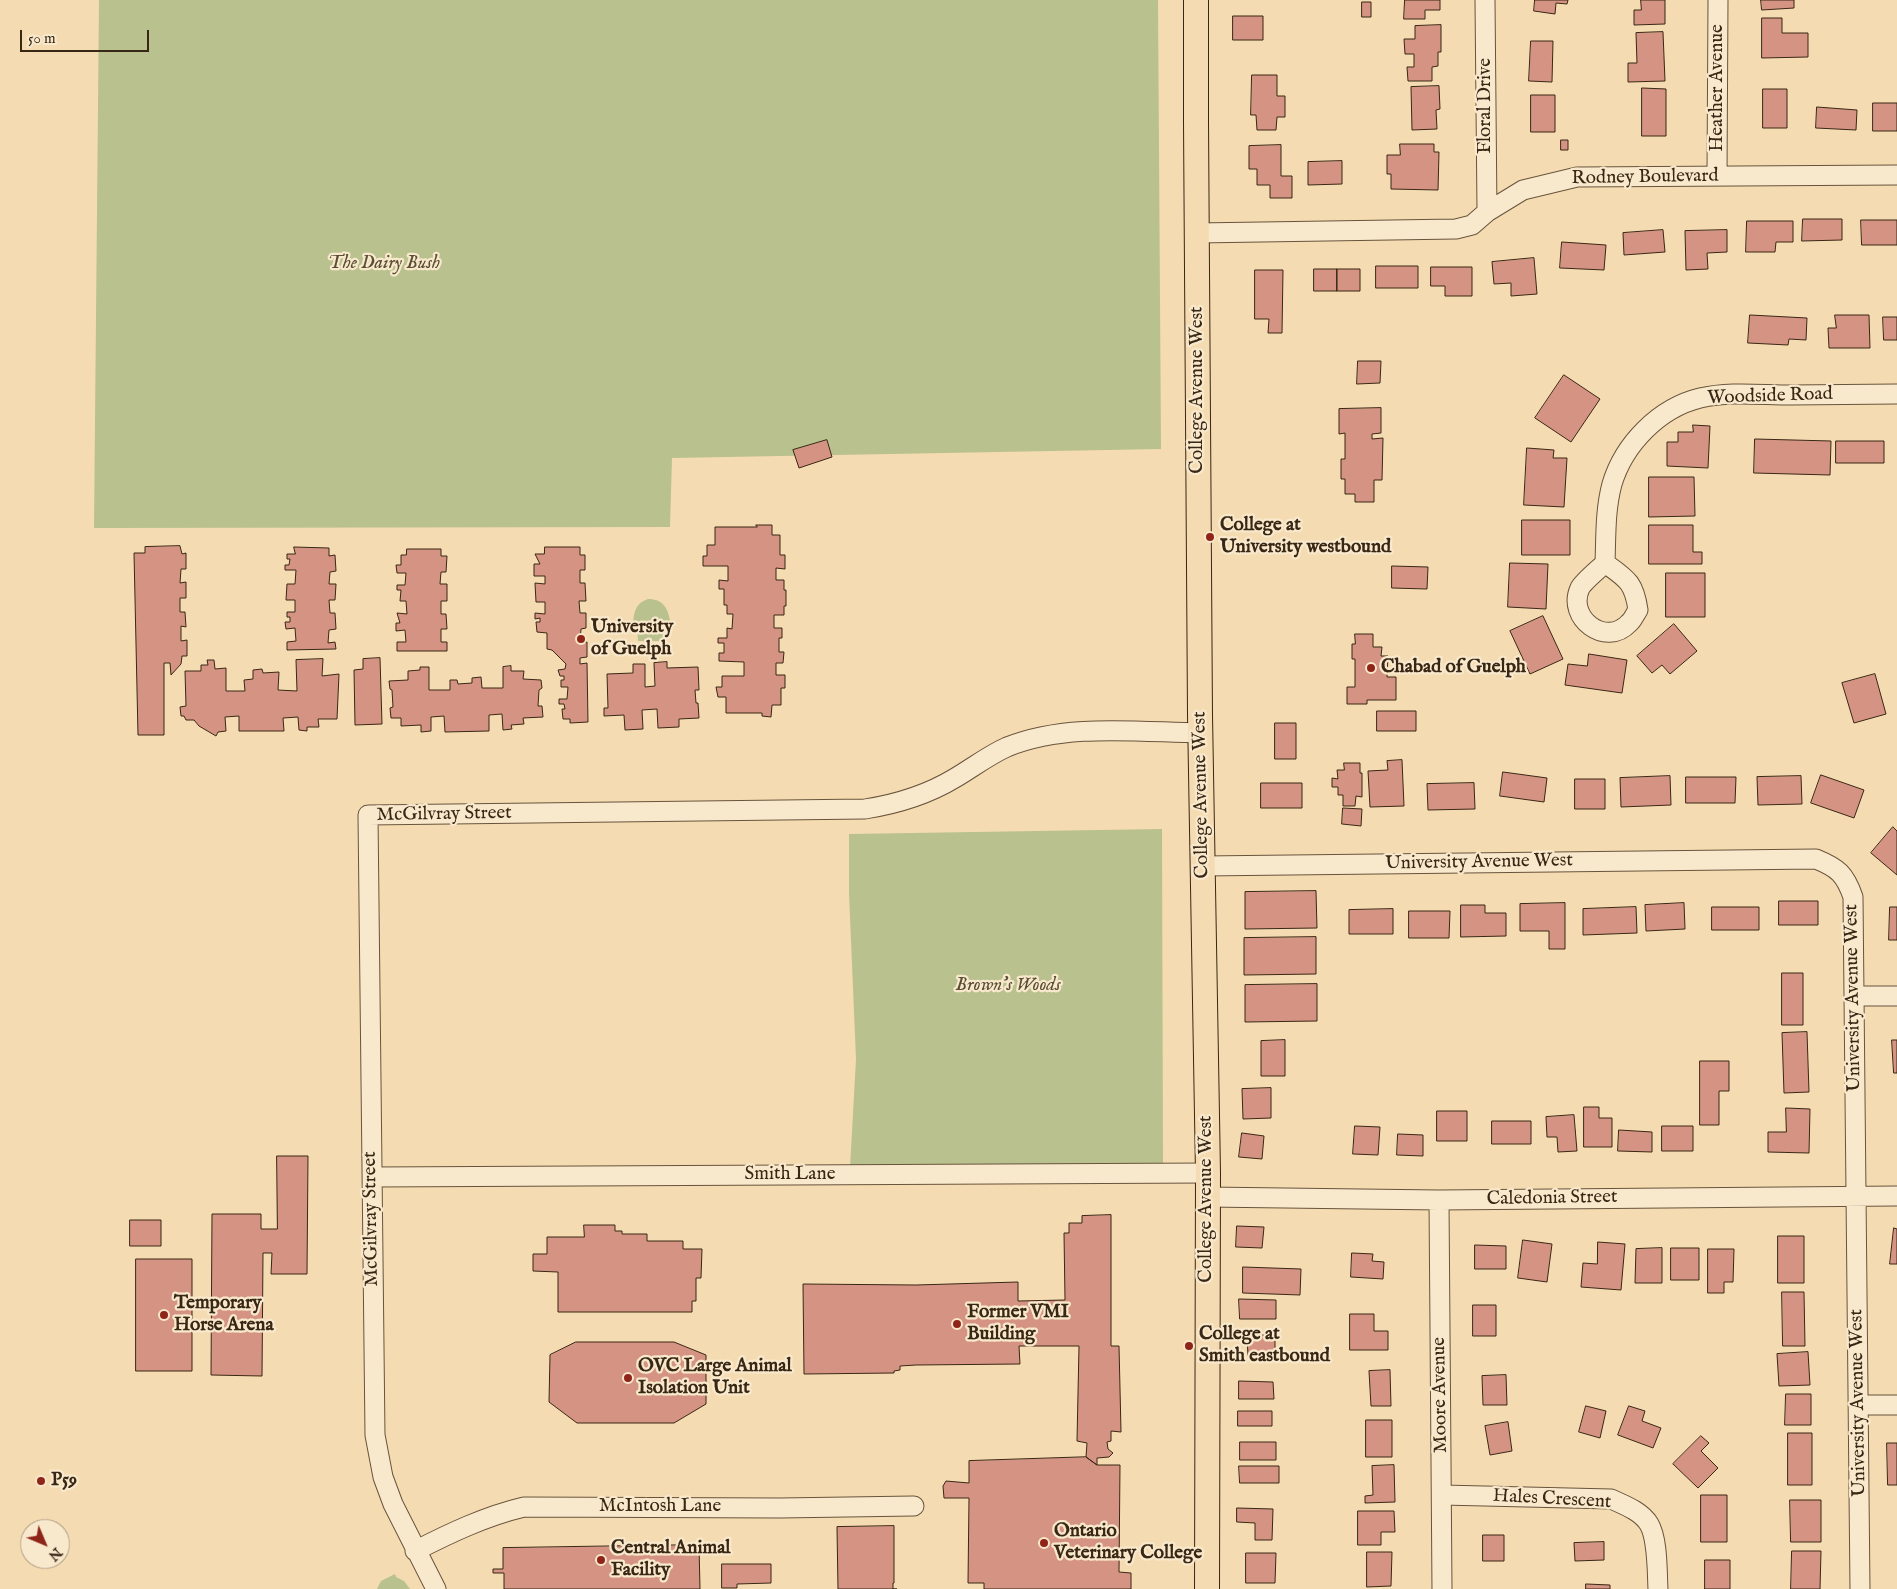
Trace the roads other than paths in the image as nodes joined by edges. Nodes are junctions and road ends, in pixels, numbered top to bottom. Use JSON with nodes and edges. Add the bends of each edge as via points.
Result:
{"nodes":[{"id":1,"x":1196,"y":0,"type":"edge"},
{"id":2,"x":1485,"y":0,"type":"edge"},
{"id":3,"x":1718,"y":0,"type":"edge"},
{"id":4,"x":1897,"y":175,"type":"edge"},
{"id":5,"x":1717,"y":176,"type":"junction"},
{"id":6,"x":1486,"y":212,"type":"junction"},
{"id":7,"x":1197,"y":233,"type":"junction"},
{"id":8,"x":1897,"y":394,"type":"edge"},
{"id":9,"x":1605,"y":563,"type":"dead end"},
{"id":10,"x":1200,"y":733,"type":"junction"},
{"id":11,"x":1203,"y":866,"type":"junction"},
{"id":12,"x":1856,"y":996,"type":"junction"},
{"id":13,"x":1897,"y":996,"type":"edge"},
{"id":14,"x":1208,"y":1173,"type":"junction"},
{"id":15,"x":372,"y":1177,"type":"junction"},
{"id":16,"x":1897,"y":1196,"type":"edge"},
{"id":17,"x":1207,"y":1197,"type":"junction"},
{"id":18,"x":1857,"y":1197,"type":"junction"},
{"id":19,"x":1439,"y":1200,"type":"junction"},
{"id":20,"x":1859,"y":1405,"type":"junction"},
{"id":21,"x":1897,"y":1405,"type":"edge"},
{"id":22,"x":1442,"y":1495,"type":"junction"},
{"id":23,"x":914,"y":1506,"type":"dead end"},
{"id":24,"x":415,"y":1551,"type":"junction"},
{"id":25,"x":436,"y":1589,"type":"edge"},
{"id":26,"x":1206,"y":1589,"type":"edge"},
{"id":27,"x":1442,"y":1589,"type":"edge"},
{"id":28,"x":1658,"y":1589,"type":"edge"},
{"id":29,"x":1860,"y":1589,"type":"edge"}],
"edges":[{"from":1,"to":7,"type":"main road","name":"College Avenue West"},
{"from":2,"to":6,"type":"street","name":"Floral Drive"},
{"from":3,"to":5,"type":"street","name":"Heather Avenue"},
{"from":4,"to":5,"type":"street","name":"Rodney Boulevard"},
{"from":5,"to":6,"type":"street","name":"Rodney Boulevard","via":[[1577,177],[1523,190]]},
{"from":6,"to":7,"type":"street","name":"Rodney Boulevard","via":[[1472,225],[1456,229]]},
{"from":7,"to":10,"type":"main road","name":"College Avenue West"},
{"from":8,"to":9,"type":"street","name":"Woodside Road","via":[[1732,394],[1700,398],[1670,410],[1644,429],[1628,451],[1613,482],[1608,506]]},
{"from":10,"to":11,"type":"main road","name":"College Avenue West"},
{"from":10,"to":15,"type":"street","name":"McGilvray Street","via":[[1084,731],[1038,738],[1004,749],[925,794],[865,809],[368,815]]},
{"from":11,"to":12,"type":"street","name":"University Avenue West","via":[[1816,859],[1835,867],[1849,883],[1853,897]]},
{"from":11,"to":14,"type":"main road","name":"College Avenue West"},
{"from":12,"to":13,"type":"street"},
{"from":12,"to":18,"type":"street","name":"University Avenue West"},
{"from":14,"to":15,"type":"street","name":"Smith Lane"},
{"from":14,"to":17,"type":"main road","name":"College Avenue West"},
{"from":15,"to":24,"type":"street","name":"McGilvray Street","via":[[375,1435],[387,1490]]},
{"from":16,"to":18,"type":"street","name":"Caledonia Street"},
{"from":17,"to":19,"type":"street","name":"Caledonia Street"},
{"from":17,"to":26,"type":"main road","name":"College Avenue West"},
{"from":18,"to":19,"type":"street","name":"Caledonia Street"},
{"from":18,"to":20,"type":"street","name":"University Avenue West"},
{"from":19,"to":22,"type":"street","name":"Moore Avenue"},
{"from":20,"to":21,"type":"street"},
{"from":20,"to":29,"type":"street","name":"University Avenue West"},
{"from":22,"to":27,"type":"street","name":"Moore Avenue"},
{"from":22,"to":28,"type":"street","name":"Hales Crescent","via":[[1611,1499],[1632,1508],[1649,1524],[1657,1552]]},
{"from":23,"to":24,"type":"street","name":"McIntosh Lane","via":[[524,1507],[479,1521]]},
{"from":24,"to":25,"type":"street","name":"McGilvray Street"}]}
